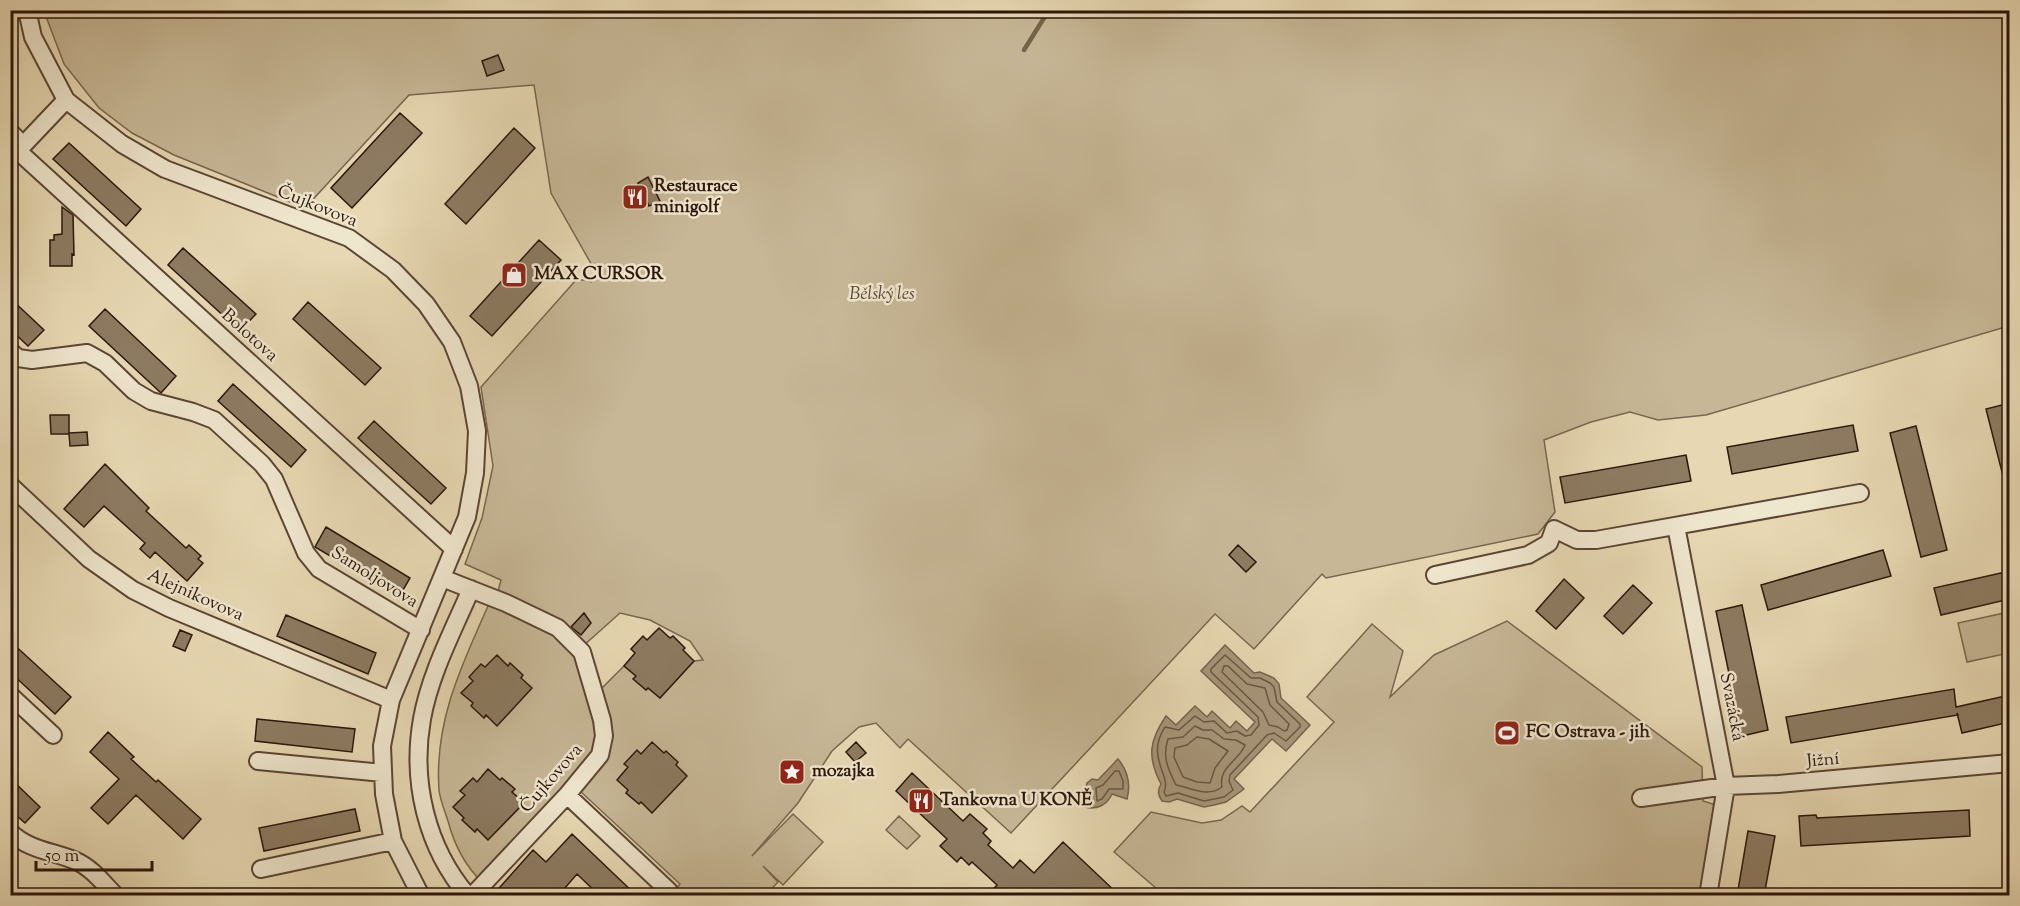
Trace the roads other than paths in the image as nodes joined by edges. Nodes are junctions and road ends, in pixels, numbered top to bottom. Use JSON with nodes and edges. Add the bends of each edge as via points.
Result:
{"nodes":[{"id":1,"x":27,"y":10,"type":"edge"},
{"id":2,"x":66,"y":100,"type":"junction"},
{"id":3,"x":10,"y":132,"type":"edge"},
{"id":4,"x":17,"y":151,"type":"edge"},
{"id":5,"x":10,"y":351,"type":"edge"},
{"id":6,"x":10,"y":485,"type":"edge"},
{"id":7,"x":1860,"y":493,"type":"dead end"},
{"id":8,"x":1676,"y":526,"type":"junction"},
{"id":9,"x":454,"y":549,"type":"junction"},
{"id":10,"x":1435,"y":575,"type":"dead end"},
{"id":11,"x":442,"y":578,"type":"junction"},
{"id":12,"x":471,"y":589,"type":"junction"},
{"id":13,"x":421,"y":630,"type":"junction"},
{"id":14,"x":10,"y":695,"type":"edge"},
{"id":15,"x":391,"y":700,"type":"junction"},
{"id":16,"x":53,"y":735,"type":"dead end"},
{"id":17,"x":258,"y":761,"type":"dead end"},
{"id":18,"x":2010,"y":763,"type":"edge"},
{"id":19,"x":383,"y":773,"type":"junction"},
{"id":20,"x":1726,"y":786,"type":"junction"},
{"id":21,"x":567,"y":795,"type":"junction"},
{"id":22,"x":1641,"y":798,"type":"dead end"},
{"id":23,"x":10,"y":832,"type":"edge"},
{"id":24,"x":393,"y":841,"type":"junction"},
{"id":25,"x":261,"y":869,"type":"dead end"},
{"id":26,"x":669,"y":891,"type":"dead end"},
{"id":27,"x":115,"y":895,"type":"edge"},
{"id":28,"x":422,"y":896,"type":"edge"},
{"id":29,"x":470,"y":896,"type":"edge"},
{"id":30,"x":1708,"y":896,"type":"edge"}],
"edges":[{"from":1,"to":2,"type":"street","name":"Čujkovova","via":[[33,37]]},
{"from":2,"to":4,"type":"street"},
{"from":2,"to":9,"type":"street","name":"Čujkovova","via":[[122,144],[165,169],[349,238],[393,270],[426,304],[452,342],[469,387],[477,431],[467,517]]},
{"from":3,"to":4,"type":"street","name":"Bolotova"},
{"from":4,"to":9,"type":"street","name":"Bolotova"},
{"from":5,"to":13,"type":"street","name":"Samoljovova","via":[[18,358],[32,360],[87,353],[151,401],[214,420],[274,479],[306,554],[319,569]]},
{"from":6,"to":15,"type":"street","name":"Alejnikovova","via":[[89,559],[133,590]]},
{"from":7,"to":8,"type":"street"},
{"from":8,"to":10,"type":"street","via":[[1596,540],[1577,540],[1554,529],[1549,543],[1528,555]]},
{"from":8,"to":20,"type":"street","name":"Svazácká"},
{"from":9,"to":11,"type":"street","name":"Čujkovova"},
{"from":11,"to":12,"type":"street","name":"Čujkovova"},
{"from":11,"to":13,"type":"street","name":"Čujkovova"},
{"from":12,"to":21,"type":"street","name":"Čujkovova","via":[[558,628],[582,652],[604,736],[600,755]]},
{"from":12,"to":29,"type":"street","via":[[439,663],[422,718],[418,765],[423,813],[439,854]]},
{"from":13,"to":15,"type":"street","name":"Čujkovova"},
{"from":14,"to":16,"type":"street"},
{"from":15,"to":19,"type":"street","name":"Čujkovova","via":[[382,746]]},
{"from":17,"to":19,"type":"street"},
{"from":18,"to":20,"type":"street","name":"Jižní"},
{"from":19,"to":24,"type":"street","name":"Čujkovova"},
{"from":20,"to":22,"type":"street","name":"Jižní"},
{"from":20,"to":30,"type":"street","name":"Svazácká"},
{"from":21,"to":26,"type":"street"},
{"from":21,"to":29,"type":"street","name":"Čujkovova"},
{"from":23,"to":27,"type":"street","via":[[21,842],[78,862]]},
{"from":24,"to":25,"type":"street"},
{"from":24,"to":28,"type":"street","name":"Čujkovova"}]}
